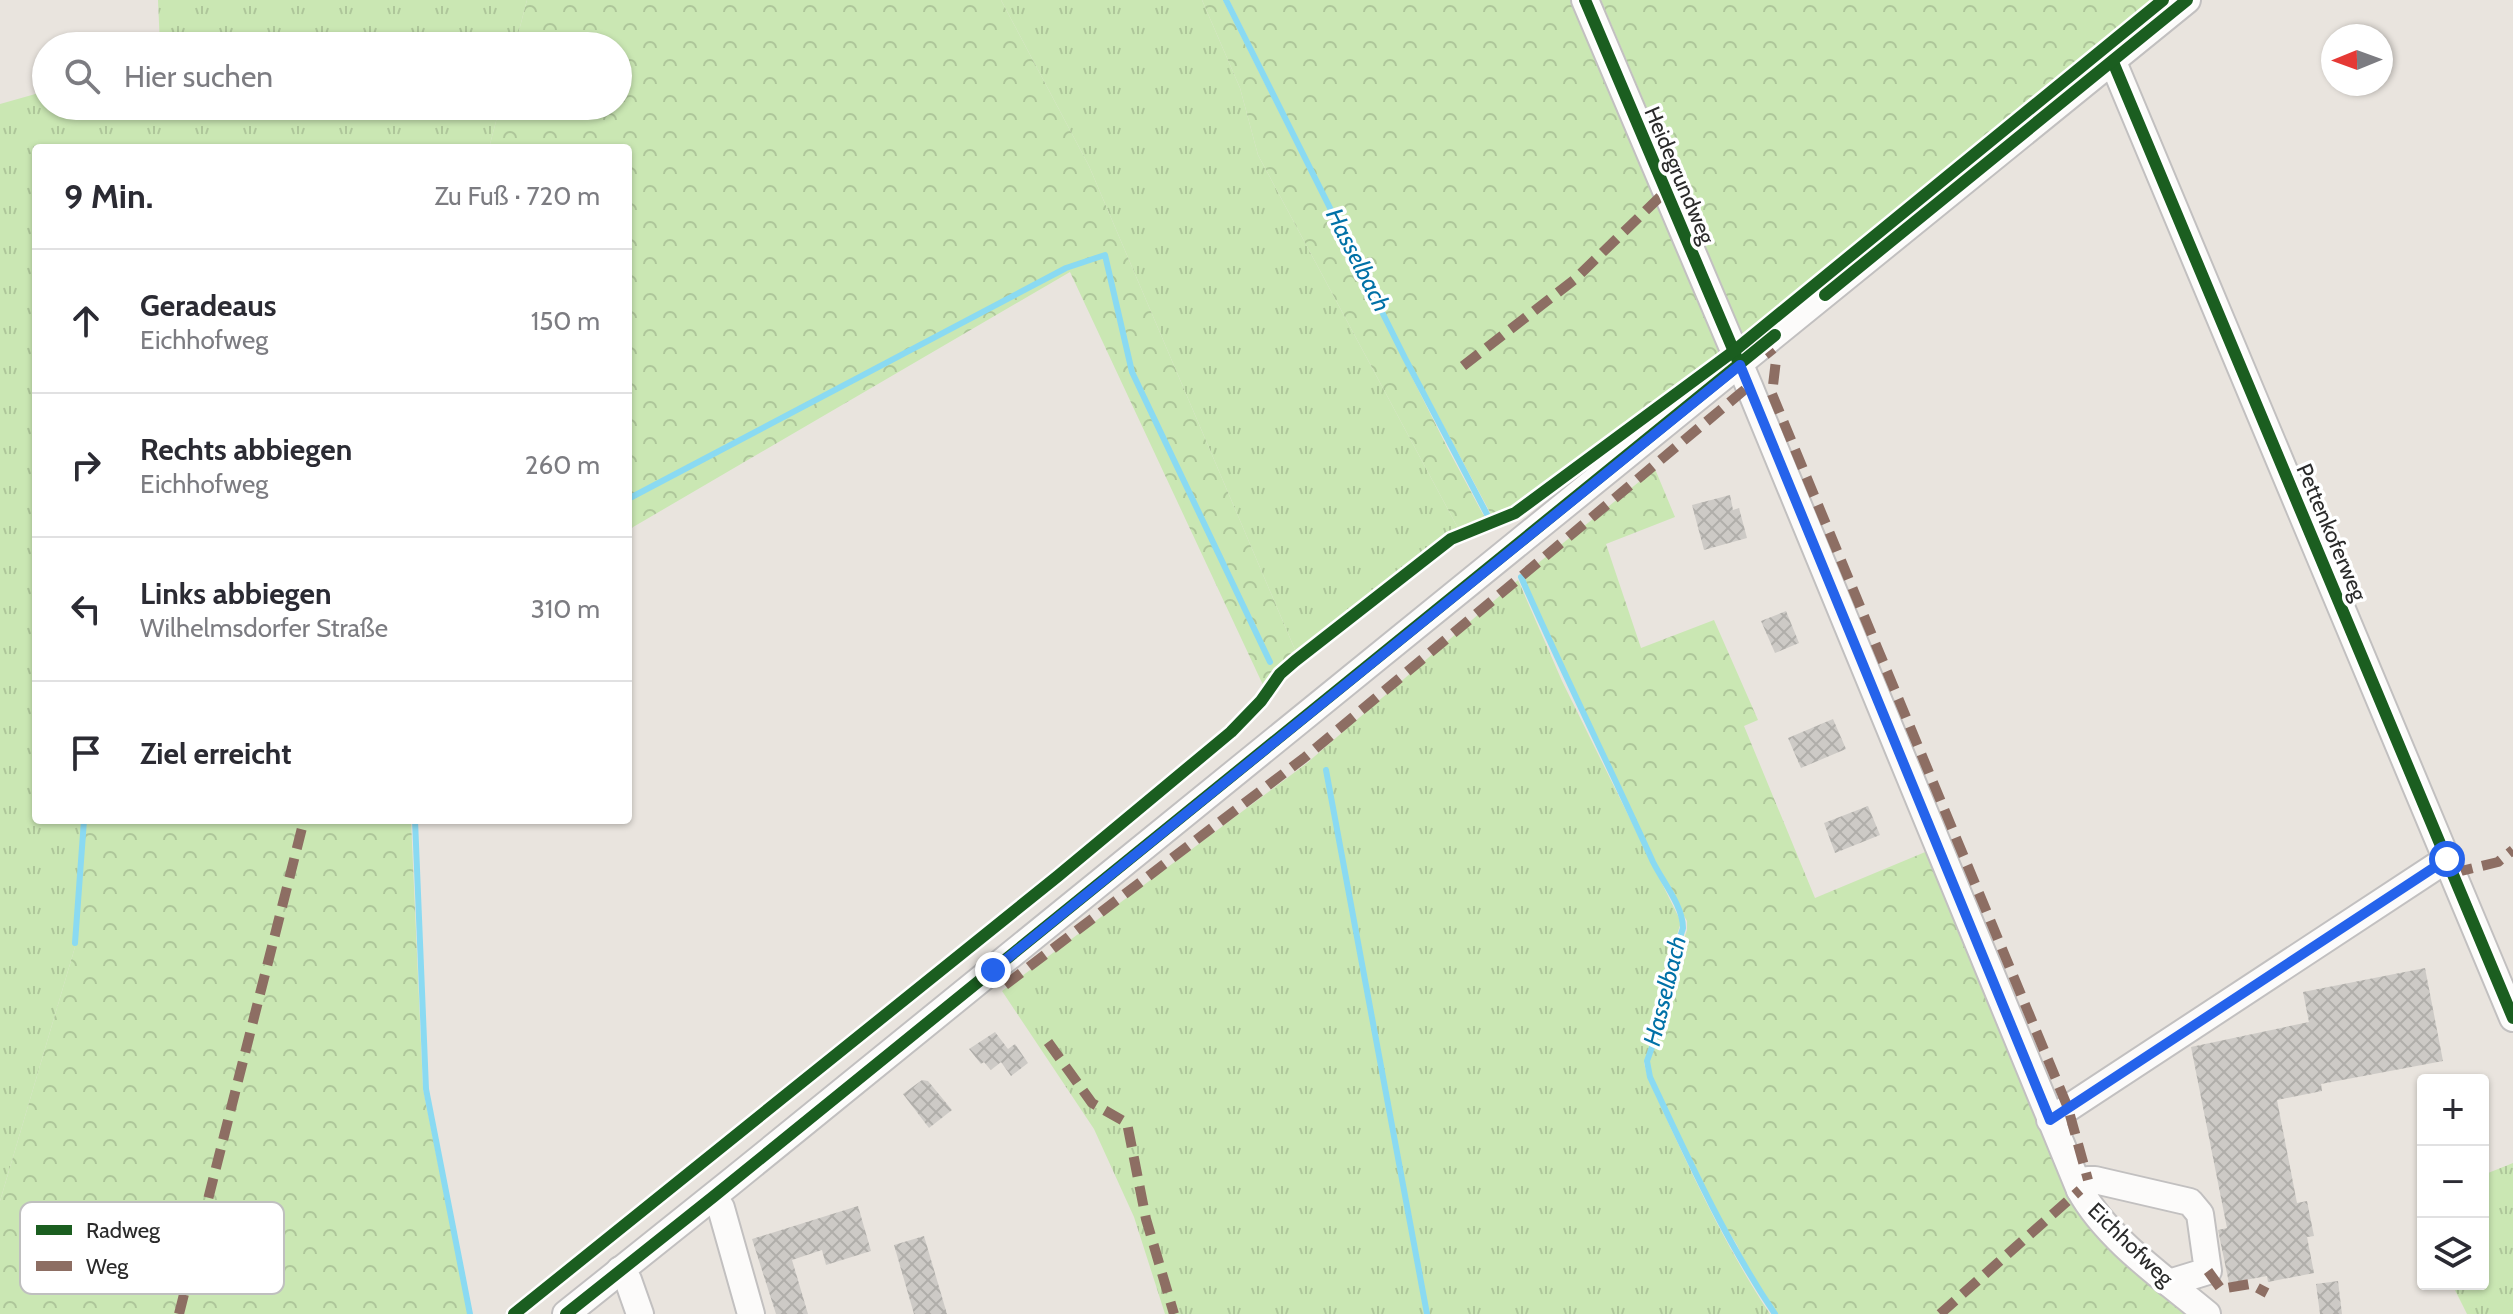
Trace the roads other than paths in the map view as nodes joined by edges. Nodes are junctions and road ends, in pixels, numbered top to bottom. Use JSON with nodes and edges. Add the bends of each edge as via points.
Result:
{"nodes":[{"id":1,"x":1585,"y":0,"type":"edge"},
{"id":2,"x":2187,"y":0,"type":"edge"},
{"id":3,"x":2113,"y":62,"type":"junction"},
{"id":4,"x":1740,"y":365,"type":"junction"},
{"id":5,"x":2447,"y":859,"type":"junction"},
{"id":6,"x":2513,"y":1018,"type":"edge"},
{"id":7,"x":2050,"y":1120,"type":"junction"},
{"id":8,"x":2080,"y":1190,"type":"junction"},
{"id":9,"x":713,"y":1197,"type":"junction"},
{"id":10,"x":620,"y":1270,"type":"junction"},
{"id":11,"x":2169,"y":1283,"type":"junction"},
{"id":12,"x":566,"y":1314,"type":"edge"},
{"id":13,"x":640,"y":1314,"type":"edge"},
{"id":14,"x":751,"y":1314,"type":"edge"},
{"id":15,"x":2207,"y":1314,"type":"edge"}],
"edges":[{"from":1,"to":4,"type":"street","name":"Heidegrundweg"},
{"from":2,"to":3,"type":"street"},
{"from":3,"to":4,"type":"street"},
{"from":3,"to":5,"type":"street","name":"Pettenkoferweg"},
{"from":4,"to":7,"type":"street","name":"Eichhofweg"},
{"from":4,"to":9,"type":"street"},
{"from":5,"to":6,"type":"street","name":"Pettenkoferweg"},
{"from":5,"to":7,"type":"street"},
{"from":7,"to":8,"type":"street","name":"Eichhofweg"},
{"from":8,"to":11,"type":"street","name":"Eichhofweg","via":[[2134,1254]]},
{"from":8,"to":11,"type":"street","via":[[2095,1180],[2190,1202],[2200,1214],[2208,1271]]},
{"from":9,"to":10,"type":"street"},
{"from":9,"to":14,"type":"street","via":[[721,1208]]},
{"from":10,"to":12,"type":"street"},
{"from":10,"to":13,"type":"street"},
{"from":11,"to":15,"type":"street","name":"Eichhofweg"}]}
